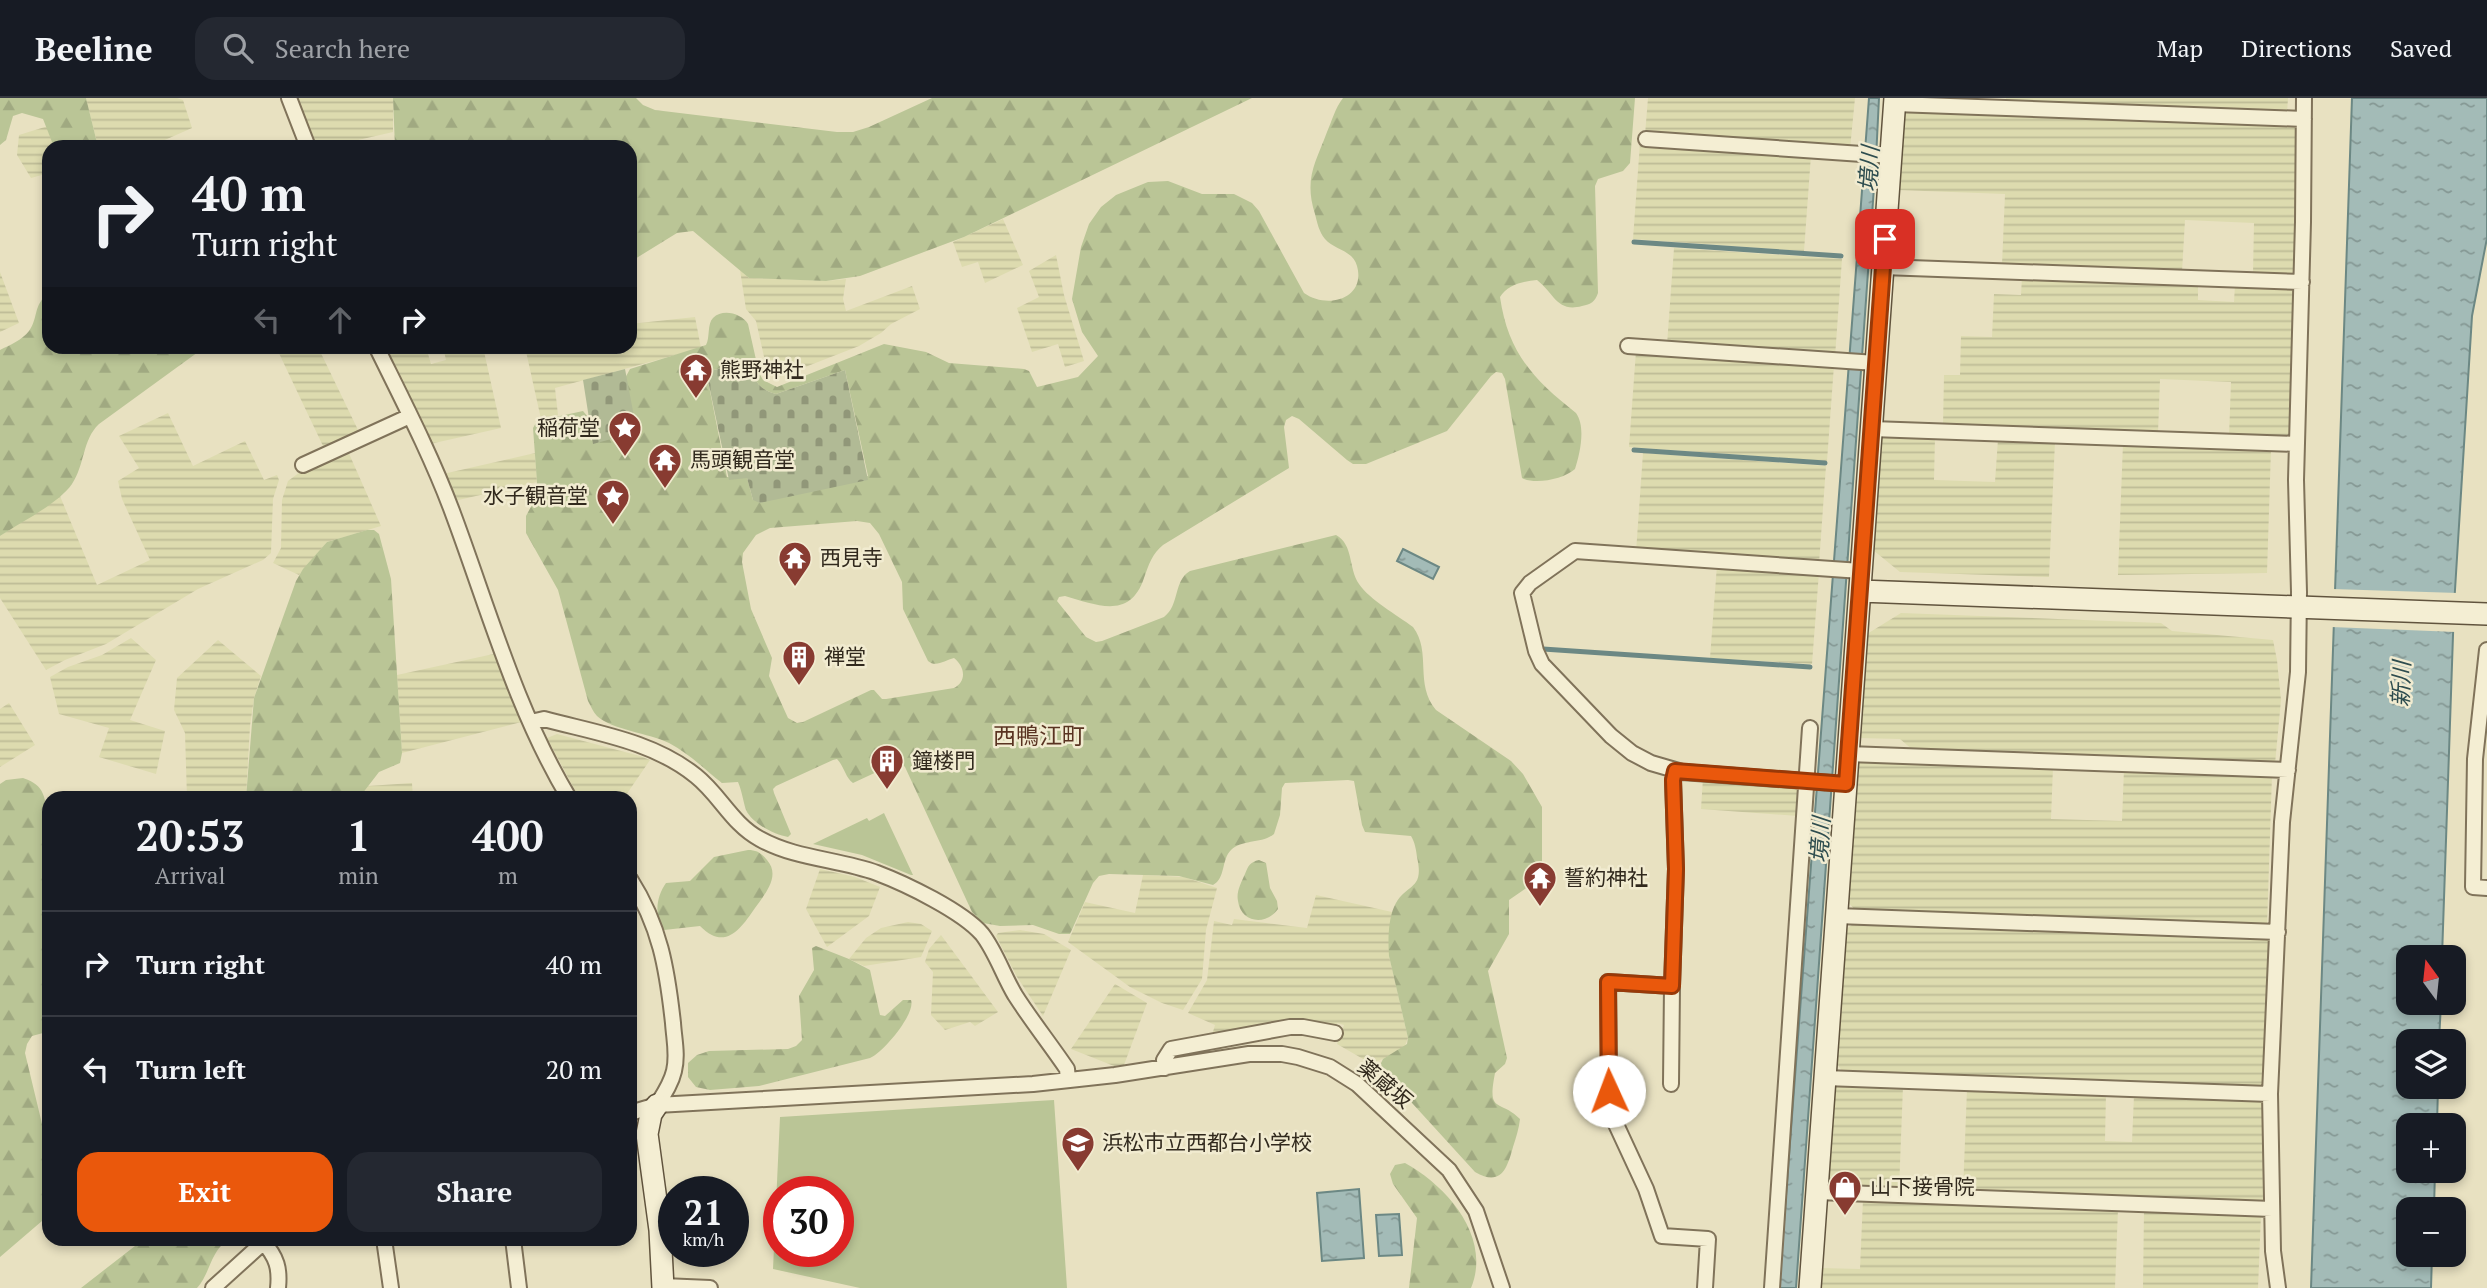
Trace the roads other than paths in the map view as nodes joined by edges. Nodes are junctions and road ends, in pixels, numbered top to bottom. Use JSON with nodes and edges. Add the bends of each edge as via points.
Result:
{"nodes":[{"id":1,"x":289,"y":98,"type":"edge"},
{"id":2,"x":2304,"y":98,"type":"edge"},
{"id":3,"x":1895,"y":101,"type":"edge"},
{"id":4,"x":2304,"y":119,"type":"junction"},
{"id":5,"x":1646,"y":139,"type":"dead end"},
{"id":6,"x":304,"y":140,"type":"edge"},
{"id":7,"x":1886,"y":156,"type":"junction"},
{"id":8,"x":1883,"y":267,"type":"junction"},
{"id":9,"x":2302,"y":282,"type":"junction"},
{"id":10,"x":1628,"y":346,"type":"dead end"},
{"id":11,"x":380,"y":354,"type":"edge"},
{"id":12,"x":1871,"y":363,"type":"junction"},
{"id":13,"x":410,"y":416,"type":"junction"},
{"id":14,"x":1872,"y":429,"type":"junction"},
{"id":15,"x":2297,"y":444,"type":"junction"},
{"id":16,"x":303,"y":465,"type":"dead end"},
{"id":17,"x":1857,"y":578,"type":"junction"},
{"id":18,"x":2308,"y":607,"type":"junction"},
{"id":19,"x":2479,"y":613,"type":"edge"},
{"id":20,"x":2487,"y":650,"type":"edge"},
{"id":21,"x":531,"y":722,"type":"junction"},
{"id":22,"x":1810,"y":728,"type":"dead end"},
{"id":23,"x":1848,"y":754,"type":"junction"},
{"id":24,"x":2481,"y":759,"type":"edge"},
{"id":25,"x":2288,"y":770,"type":"junction"},
{"id":26,"x":1675,"y":771,"type":"junction"},
{"id":27,"x":1809,"y":781,"type":"junction"},
{"id":28,"x":1841,"y":783,"type":"junction"},
{"id":29,"x":565,"y":791,"type":"edge"},
{"id":30,"x":2487,"y":887,"type":"edge"},
{"id":31,"x":637,"y":892,"type":"edge"},
{"id":32,"x":1837,"y":916,"type":"junction"},
{"id":33,"x":2278,"y":932,"type":"junction"},
{"id":34,"x":1672,"y":986,"type":"junction"},
{"id":35,"x":1335,"y":1033,"type":"dead end"},
{"id":36,"x":1165,"y":1068,"type":"junction"},
{"id":37,"x":1825,"y":1078,"type":"junction"},
{"id":38,"x":1068,"y":1080,"type":"junction"},
{"id":39,"x":1671,"y":1084,"type":"dead end"},
{"id":40,"x":2270,"y":1094,"type":"junction"},
{"id":41,"x":657,"y":1105,"type":"junction"},
{"id":42,"x":637,"y":1112,"type":"edge"},
{"id":43,"x":1817,"y":1192,"type":"junction"},
{"id":44,"x":2272,"y":1209,"type":"junction"},
{"id":45,"x":259,"y":1246,"type":"edge"},
{"id":46,"x":268,"y":1246,"type":"edge"},
{"id":47,"x":385,"y":1246,"type":"edge"},
{"id":48,"x":514,"y":1246,"type":"edge"},
{"id":49,"x":663,"y":1287,"type":"edge"},
{"id":50,"x":213,"y":1288,"type":"edge"},
{"id":51,"x":278,"y":1288,"type":"edge"},
{"id":52,"x":391,"y":1288,"type":"edge"},
{"id":53,"x":519,"y":1288,"type":"edge"},
{"id":54,"x":710,"y":1288,"type":"edge"},
{"id":55,"x":1502,"y":1288,"type":"edge"},
{"id":56,"x":1705,"y":1288,"type":"edge"},
{"id":57,"x":1772,"y":1288,"type":"edge"},
{"id":58,"x":1810,"y":1288,"type":"edge"},
{"id":59,"x":2278,"y":1288,"type":"edge"}],
"edges":[{"from":1,"to":6,"type":"street"},
{"from":2,"to":4,"type":"street"},
{"from":3,"to":4,"type":"street"},
{"from":3,"to":7,"type":"street"},
{"from":4,"to":9,"type":"street"},
{"from":5,"to":7,"type":"street"},
{"from":7,"to":8,"type":"street"},
{"from":8,"to":9,"type":"street"},
{"from":8,"to":12,"type":"street"},
{"from":9,"to":15,"type":"street"},
{"from":10,"to":12,"type":"street"},
{"from":11,"to":13,"type":"street"},
{"from":12,"to":14,"type":"street"},
{"from":13,"to":16,"type":"street"},
{"from":13,"to":21,"type":"street","via":[[443,486]]},
{"from":14,"to":15,"type":"street"},
{"from":14,"to":17,"type":"street"},
{"from":15,"to":18,"type":"street"},
{"from":17,"to":18,"type":"street"},
{"from":17,"to":23,"type":"street"},
{"from":17,"to":26,"type":"street","via":[[1828,569],[1575,551],[1525,587],[1522,600],[1538,658],[1546,669],[1623,747]]},
{"from":18,"to":19,"type":"street"},
{"from":18,"to":25,"type":"street"},
{"from":20,"to":24,"type":"street"},
{"from":21,"to":29,"type":"street"},
{"from":21,"to":38,"type":"street","via":[[544,719],[663,754],[700,779],[728,813],[758,838],[794,853],[880,874],[965,919],[992,949],[1017,997],[1067,1069]]},
{"from":22,"to":27,"type":"street"},
{"from":23,"to":25,"type":"street"},
{"from":23,"to":28,"type":"street"},
{"from":24,"to":30,"type":"street","via":[[2473,887]]},
{"from":25,"to":33,"type":"street"},
{"from":26,"to":27,"type":"street"},
{"from":26,"to":34,"type":"street"},
{"from":27,"to":28,"type":"street"},
{"from":27,"to":57,"type":"street"},
{"from":28,"to":32,"type":"street"},
{"from":31,"to":41,"type":"street","via":[[654,925],[668,975],[676,1058],[670,1084]]},
{"from":32,"to":33,"type":"street"},
{"from":32,"to":37,"type":"street"},
{"from":33,"to":40,"type":"street"},
{"from":34,"to":39,"type":"street"},
{"from":34,"to":56,"type":"street","via":[[1608,982],[1609,1098],[1662,1236],[1708,1239]]},
{"from":35,"to":36,"type":"street","via":[[1290,1027],[1171,1049],[1164,1059]]},
{"from":36,"to":38,"type":"street","name":"薬蔵坂"},
{"from":36,"to":55,"type":"street","name":"薬蔵坂","via":[[1265,1053],[1306,1059],[1344,1075],[1438,1158],[1459,1183],[1482,1226]]},
{"from":37,"to":40,"type":"street"},
{"from":37,"to":43,"type":"street"},
{"from":38,"to":41,"type":"street","name":"薬蔵坂"},
{"from":40,"to":44,"type":"street"},
{"from":41,"to":42,"type":"street","name":"薬蔵坂"},
{"from":41,"to":49,"type":"street","via":[[647,1134]]},
{"from":43,"to":44,"type":"street"},
{"from":43,"to":58,"type":"street"},
{"from":44,"to":59,"type":"street"},
{"from":45,"to":50,"type":"street"},
{"from":46,"to":51,"type":"street","via":[[278,1263]]},
{"from":47,"to":52,"type":"street"},
{"from":48,"to":53,"type":"street"},
{"from":49,"to":54,"type":"street"}]}
